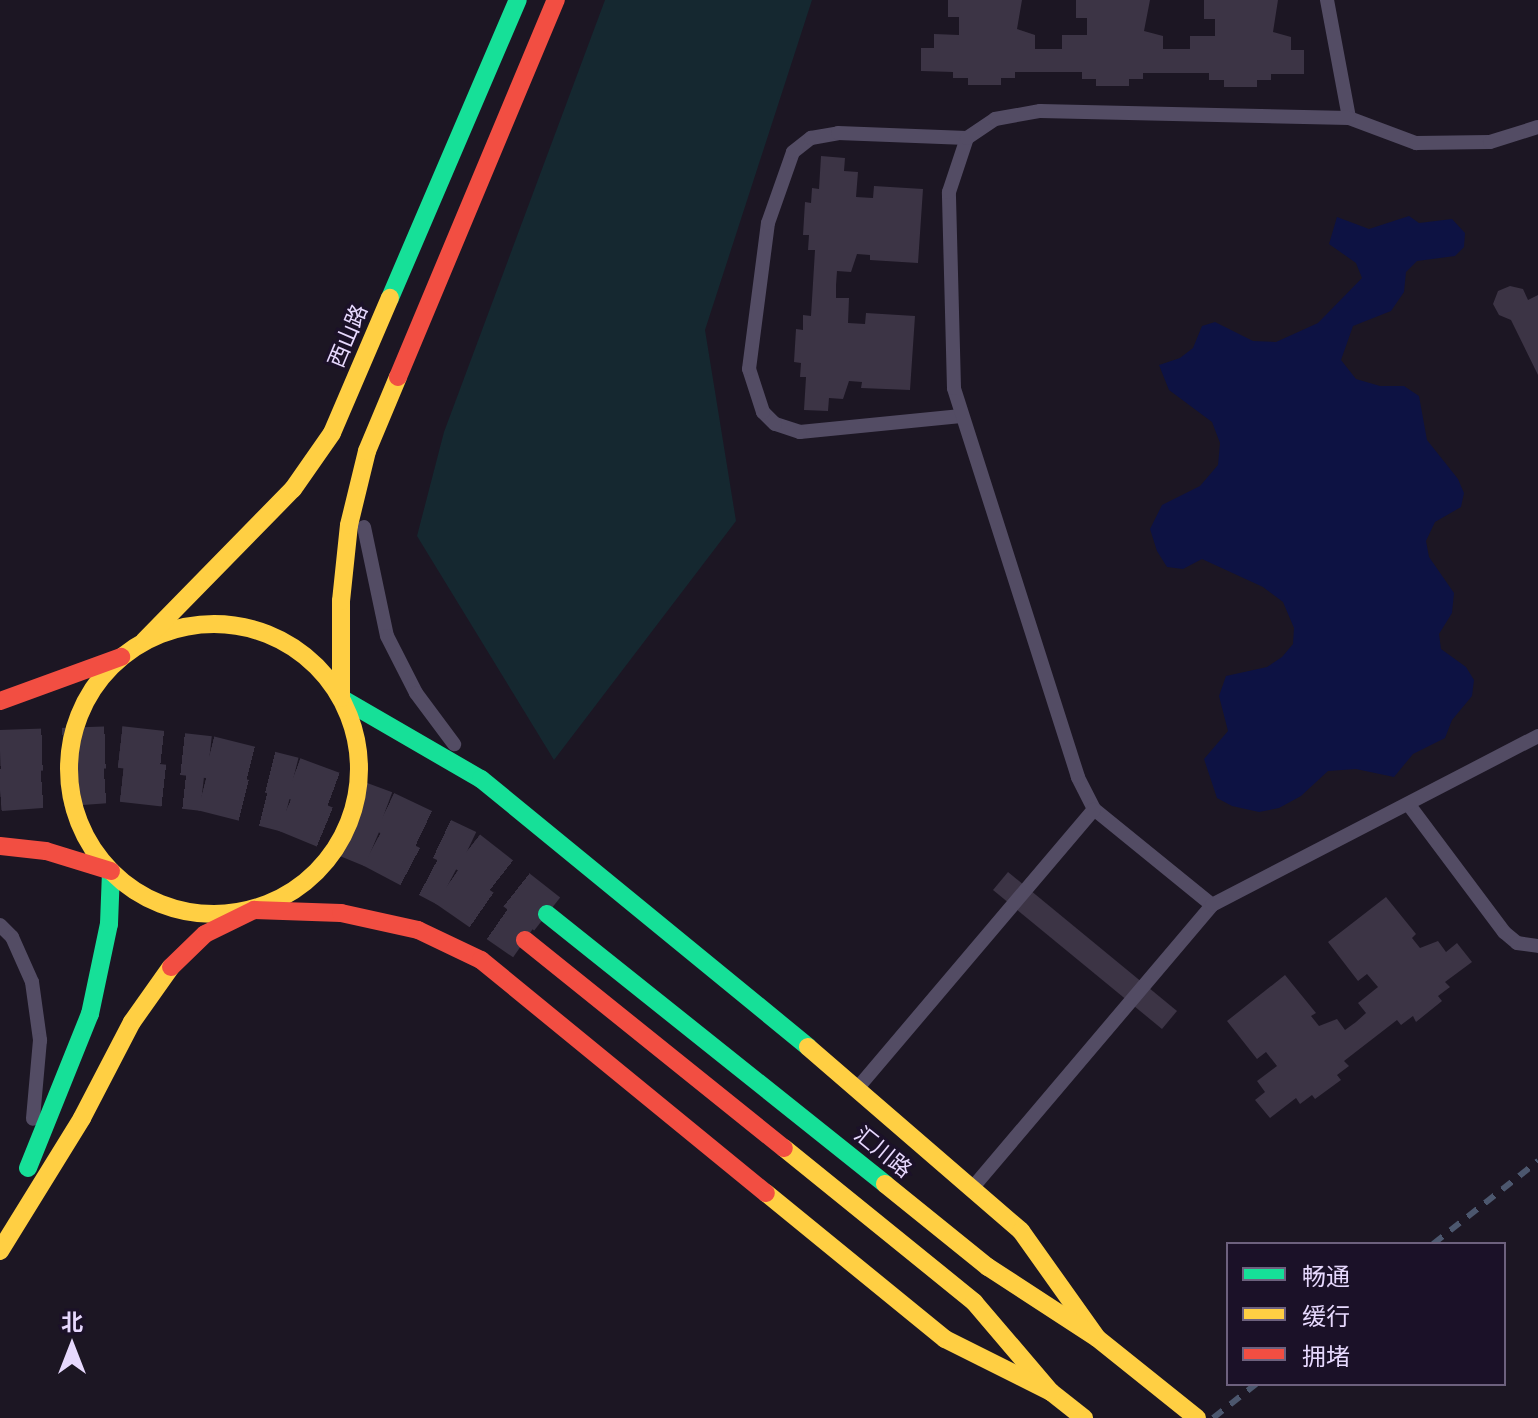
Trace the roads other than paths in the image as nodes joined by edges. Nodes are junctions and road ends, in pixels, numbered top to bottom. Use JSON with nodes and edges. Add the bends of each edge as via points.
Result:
{"nodes":[{"id":1,"x":518,"y":0,"type":"edge"},
{"id":2,"x":556,"y":0,"type":"edge"},
{"id":3,"x":1327,"y":0,"type":"edge"},
{"id":4,"x":1349,"y":118,"type":"junction"},
{"id":5,"x":1538,"y":127,"type":"edge"},
{"id":6,"x":967,"y":138,"type":"junction"},
{"id":7,"x":961,"y":416,"type":"junction"},
{"id":8,"x":358,"y":489,"type":"junction"},
{"id":9,"x":144,"y":641,"type":"junction"},
{"id":10,"x":126,"y":655,"type":"junction"},
{"id":11,"x":341,"y":698,"type":"junction"},
{"id":12,"x":0,"y":701,"type":"edge"},
{"id":13,"x":1538,"y":736,"type":"edge"},
{"id":14,"x":481,"y":779,"type":"junction"},
{"id":15,"x":1409,"y":805,"type":"junction"},
{"id":16,"x":1094,"y":809,"type":"junction"},
{"id":17,"x":0,"y":846,"type":"edge"},
{"id":18,"x":111,"y":871,"type":"junction"},
{"id":19,"x":1212,"y":905,"type":"junction"},
{"id":20,"x":254,"y":910,"type":"junction"},
{"id":21,"x":547,"y":914,"type":"tunnel mouth"},
{"id":22,"x":0,"y":925,"type":"edge"},
{"id":23,"x":525,"y":940,"type":"tunnel mouth"},
{"id":24,"x":1538,"y":946,"type":"edge"},
{"id":25,"x":858,"y":1088,"type":"junction"},
{"id":26,"x":29,"y":1166,"type":"junction"},
{"id":27,"x":973,"y":1188,"type":"junction"},
{"id":28,"x":9,"y":1232,"type":"junction"},
{"id":29,"x":0,"y":1251,"type":"edge"},
{"id":30,"x":1097,"y":1338,"type":"junction"},
{"id":31,"x":1051,"y":1392,"type":"junction"},
{"id":32,"x":1084,"y":1418,"type":"edge"},
{"id":33,"x":1197,"y":1418,"type":"edge"}],
"edges":[{"from":1,"to":9,"type":"main road","name":"西山路","via":[[332,433],[283,500]]},
{"from":2,"to":8,"type":"main road","via":[[367,451]]},
{"from":3,"to":4,"type":"lane"},
{"from":4,"to":5,"type":"lane","via":[[1416,143],[1490,142]]},
{"from":4,"to":6,"type":"lane","via":[[1040,111],[995,119]]},
{"from":6,"to":7,"type":"lane","via":[[949,192],[954,388]]},
{"from":6,"to":7,"type":"lane","via":[[838,133],[811,138],[793,152],[768,223],[749,369],[763,412],[775,424],[800,432]]},
{"from":7,"to":16,"type":"lane","via":[[1078,777]]},
{"from":8,"to":11,"type":"main road","via":[[341,601]]},
{"from":8,"to":14,"type":"lane","via":[[387,636],[416,693]]},
{"from":9,"to":10,"type":"main road"},
{"from":9,"to":11,"type":"main road","via":[[192,624],[243,625],[291,644],[329,677]]},
{"from":10,"to":12,"type":"main road"},
{"from":10,"to":18,"type":"main road","via":[[104,672],[78,715],[67,765],[73,810],[93,851]]},
{"from":11,"to":14,"type":"main road"},
{"from":11,"to":20,"type":"main road","via":[[353,722],[361,772],[351,821],[329,861],[295,891]]},
{"from":13,"to":15,"type":"lane"},
{"from":14,"to":25,"type":"main road"},
{"from":15,"to":19,"type":"lane"},
{"from":15,"to":24,"type":"lane","via":[[1504,932],[1517,943]]},
{"from":16,"to":19,"type":"lane"},
{"from":16,"to":25,"type":"lane"},
{"from":17,"to":18,"type":"main road","via":[[46,851]]},
{"from":18,"to":20,"type":"main road","via":[[164,906],[208,915]]},
{"from":18,"to":26,"type":"main road","via":[[109,924],[90,1014]]},
{"from":19,"to":27,"type":"lane"},
{"from":20,"to":28,"type":"main road","via":[[205,934],[172,966],[132,1022],[82,1118]]},
{"from":20,"to":31,"type":"main road","via":[[372,919],[418,930],[481,960],[945,1339]]},
{"from":21,"to":30,"type":"main road","name":"汇川路","via":[[988,1267]]},
{"from":22,"to":26,"type":"lane","via":[[12,937],[32,982],[40,1040]]},
{"from":23,"to":31,"type":"main road","via":[[974,1302]]},
{"from":25,"to":27,"type":"main road"},
{"from":26,"to":28,"type":"main road"},
{"from":27,"to":30,"type":"main road","via":[[1021,1231]]},
{"from":28,"to":29,"type":"main road"},
{"from":30,"to":33,"type":"main road","name":"汇川路"},
{"from":31,"to":32,"type":"main road"}]}
